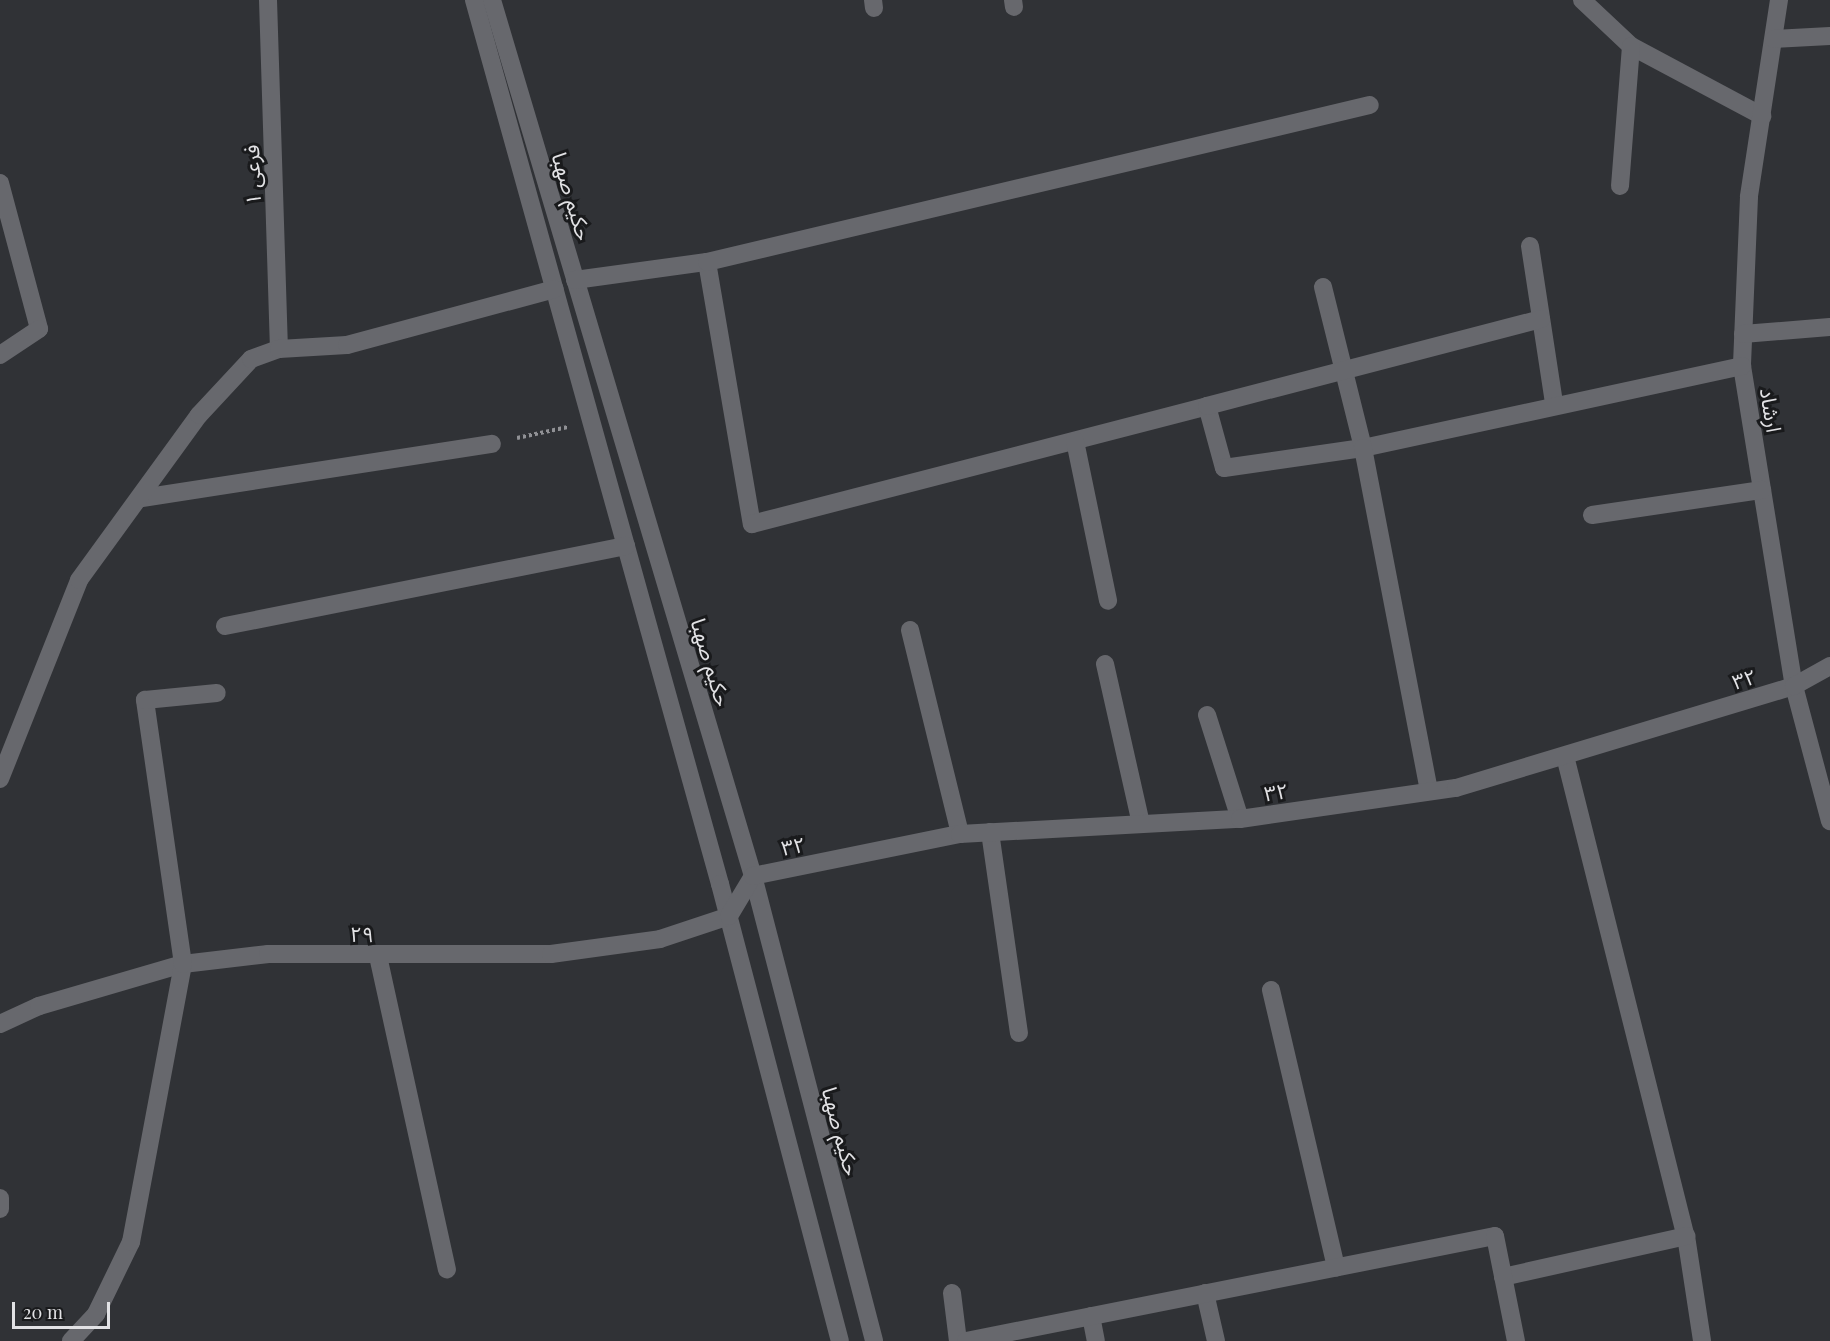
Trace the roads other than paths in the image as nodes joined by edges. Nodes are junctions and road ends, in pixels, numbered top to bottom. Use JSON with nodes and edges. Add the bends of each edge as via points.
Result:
{"nodes":[{"id":1,"x":268,"y":0,"type":"edge"},
{"id":2,"x":474,"y":0,"type":"edge"},
{"id":3,"x":492,"y":0,"type":"edge"},
{"id":4,"x":1582,"y":0,"type":"edge"},
{"id":5,"x":1779,"y":0,"type":"edge"},
{"id":6,"x":1830,"y":36,"type":"edge"},
{"id":7,"x":1774,"y":39,"type":"junction"},
{"id":8,"x":1631,"y":46,"type":"junction"},
{"id":9,"x":1370,"y":105,"type":"dead end"},
{"id":10,"x":1762,"y":116,"type":"junction"},
{"id":11,"x":0,"y":183,"type":"edge"},
{"id":12,"x":1620,"y":186,"type":"dead end"},
{"id":13,"x":4,"y":211,"type":"edge"},
{"id":14,"x":1530,"y":246,"type":"dead end"},
{"id":15,"x":707,"y":262,"type":"junction"},
{"id":16,"x":575,"y":280,"type":"junction"},
{"id":17,"x":1323,"y":286,"type":"dead end"},
{"id":18,"x":555,"y":289,"type":"junction"},
{"id":19,"x":1541,"y":319,"type":"junction"},
{"id":20,"x":1830,"y":327,"type":"edge"},
{"id":21,"x":1743,"y":334,"type":"junction"},
{"id":22,"x":279,"y":349,"type":"junction"},
{"id":23,"x":0,"y":356,"type":"edge"},
{"id":24,"x":1742,"y":366,"type":"junction"},
{"id":25,"x":1342,"y":373,"type":"junction"},
{"id":26,"x":1554,"y":403,"type":"junction"},
{"id":27,"x":1208,"y":406,"type":"junction"},
{"id":28,"x":1075,"y":441,"type":"junction"},
{"id":29,"x":492,"y":444,"type":"road end"},
{"id":30,"x":1363,"y":448,"type":"junction"},
{"id":31,"x":1762,"y":490,"type":"junction"},
{"id":32,"x":142,"y":498,"type":"junction"},
{"id":33,"x":1592,"y":515,"type":"dead end"},
{"id":34,"x":626,"y":546,"type":"junction"},
{"id":35,"x":1108,"y":601,"type":"dead end"},
{"id":36,"x":225,"y":626,"type":"dead end"},
{"id":37,"x":910,"y":630,"type":"dead end"},
{"id":38,"x":1105,"y":664,"type":"dead end"},
{"id":39,"x":1830,"y":666,"type":"edge"},
{"id":40,"x":1794,"y":686,"type":"junction"},
{"id":41,"x":218,"y":693,"type":"dead end"},
{"id":42,"x":1207,"y":715,"type":"dead end"},
{"id":43,"x":1565,"y":756,"type":"junction"},
{"id":44,"x":0,"y":779,"type":"edge"},
{"id":45,"x":1429,"y":791,"type":"junction"},
{"id":46,"x":1240,"y":819,"type":"junction"},
{"id":47,"x":1830,"y":822,"type":"edge"},
{"id":48,"x":1141,"y":825,"type":"junction"},
{"id":49,"x":990,"y":832,"type":"junction"},
{"id":50,"x":960,"y":834,"type":"junction"},
{"id":51,"x":753,"y":876,"type":"junction"},
{"id":52,"x":729,"y":916,"type":"junction"},
{"id":53,"x":378,"y":956,"type":"junction"},
{"id":54,"x":183,"y":964,"type":"junction"},
{"id":55,"x":1271,"y":990,"type":"dead end"},
{"id":56,"x":0,"y":1024,"type":"edge"},
{"id":57,"x":1019,"y":1033,"type":"dead end"},
{"id":58,"x":0,"y":1198,"type":"edge"},
{"id":59,"x":0,"y":1209,"type":"edge"},
{"id":60,"x":1686,"y":1236,"type":"junction"},
{"id":61,"x":1336,"y":1267,"type":"junction"},
{"id":62,"x":447,"y":1269,"type":"dead end"},
{"id":63,"x":1503,"y":1277,"type":"junction"},
{"id":64,"x":952,"y":1293,"type":"dead end"},
{"id":65,"x":1205,"y":1293,"type":"junction"},
{"id":66,"x":1091,"y":1316,"type":"junction"},
{"id":67,"x":71,"y":1341,"type":"edge"},
{"id":68,"x":840,"y":1341,"type":"edge"},
{"id":69,"x":874,"y":1341,"type":"edge"},
{"id":70,"x":958,"y":1341,"type":"edge"},
{"id":71,"x":966,"y":1341,"type":"edge"},
{"id":72,"x":1096,"y":1341,"type":"edge"},
{"id":73,"x":1216,"y":1341,"type":"edge"},
{"id":74,"x":1516,"y":1341,"type":"edge"},
{"id":75,"x":1702,"y":1341,"type":"edge"}],
"edges":[{"from":1,"to":22,"type":"street","name":"فرعی ۱"},
{"from":2,"to":18,"type":"street","name":"حکیم صهبا"},
{"from":3,"to":16,"type":"street","name":"حکیم صهبا"},
{"from":4,"to":8,"type":"street"},
{"from":5,"to":7,"type":"street","name":"ارشاد"},
{"from":6,"to":7,"type":"street"},
{"from":7,"to":10,"type":"street","name":"ارشاد"},
{"from":8,"to":10,"type":"street"},
{"from":8,"to":12,"type":"street"},
{"from":9,"to":15,"type":"street"},
{"from":10,"to":21,"type":"street","name":"ارشاد","via":[[1749,197]]},
{"from":11,"to":13,"type":"street"},
{"from":13,"to":23,"type":"street","via":[[39,329]]},
{"from":14,"to":19,"type":"street"},
{"from":15,"to":16,"type":"street"},
{"from":15,"to":28,"type":"street","via":[[752,524]]},
{"from":16,"to":51,"type":"street","name":"حکیم صهبا"},
{"from":17,"to":25,"type":"street"},
{"from":18,"to":22,"type":"street","via":[[347,345]]},
{"from":18,"to":34,"type":"street","name":"حکیم صهبا"},
{"from":19,"to":25,"type":"street"},
{"from":19,"to":26,"type":"street"},
{"from":20,"to":21,"type":"street"},
{"from":21,"to":24,"type":"street","name":"ارشاد"},
{"from":22,"to":32,"type":"street","via":[[251,360],[199,415]]},
{"from":24,"to":26,"type":"street"},
{"from":24,"to":31,"type":"street","name":"ارشاد"},
{"from":25,"to":27,"type":"street"},
{"from":25,"to":30,"type":"street"},
{"from":26,"to":30,"type":"street"},
{"from":27,"to":28,"type":"street"},
{"from":27,"to":30,"type":"street","via":[[1224,468]]},
{"from":28,"to":35,"type":"street"},
{"from":29,"to":32,"type":"street"},
{"from":30,"to":45,"type":"street"},
{"from":31,"to":33,"type":"street"},
{"from":31,"to":40,"type":"street","name":"ارشاد"},
{"from":32,"to":44,"type":"street","via":[[79,580]]},
{"from":34,"to":36,"type":"street"},
{"from":34,"to":52,"type":"street","name":"حکیم صهبا"},
{"from":37,"to":50,"type":"street"},
{"from":38,"to":48,"type":"street"},
{"from":39,"to":40,"type":"street","name":"۳۲"},
{"from":40,"to":43,"type":"street","name":"۳۲"},
{"from":40,"to":47,"type":"street","name":"ارشاد"},
{"from":41,"to":54,"type":"street","via":[[145,700]]},
{"from":42,"to":46,"type":"street"},
{"from":43,"to":45,"type":"street","name":"۳۲"},
{"from":43,"to":60,"type":"street"},
{"from":45,"to":46,"type":"street","name":"۳۲"},
{"from":46,"to":48,"type":"street","name":"۳۲"},
{"from":48,"to":49,"type":"street","name":"۳۲"},
{"from":49,"to":50,"type":"street","name":"۳۲"},
{"from":49,"to":57,"type":"street"},
{"from":50,"to":51,"type":"street","name":"۳۲"},
{"from":51,"to":52,"type":"street"},
{"from":51,"to":69,"type":"street","name":"حکیم صهبا"},
{"from":52,"to":53,"type":"street","name":"۲۹","via":[[660,939],[551,954]]},
{"from":52,"to":68,"type":"street","name":"حکیم صهبا"},
{"from":53,"to":54,"type":"street","name":"۲۹","via":[[268,954]]},
{"from":53,"to":62,"type":"street"},
{"from":54,"to":56,"type":"street","name":"۲۹","via":[[39,1006]]},
{"from":54,"to":67,"type":"street","via":[[131,1242],[96,1314]]},
{"from":55,"to":61,"type":"street"},
{"from":58,"to":59,"type":"street"},
{"from":60,"to":63,"type":"street"},
{"from":60,"to":75,"type":"street"},
{"from":61,"to":63,"type":"street","via":[[1495,1236]]},
{"from":61,"to":65,"type":"street"},
{"from":63,"to":74,"type":"street"},
{"from":64,"to":70,"type":"street"},
{"from":65,"to":66,"type":"street"},
{"from":65,"to":73,"type":"street"},
{"from":66,"to":71,"type":"street"},
{"from":66,"to":72,"type":"street"}]}
